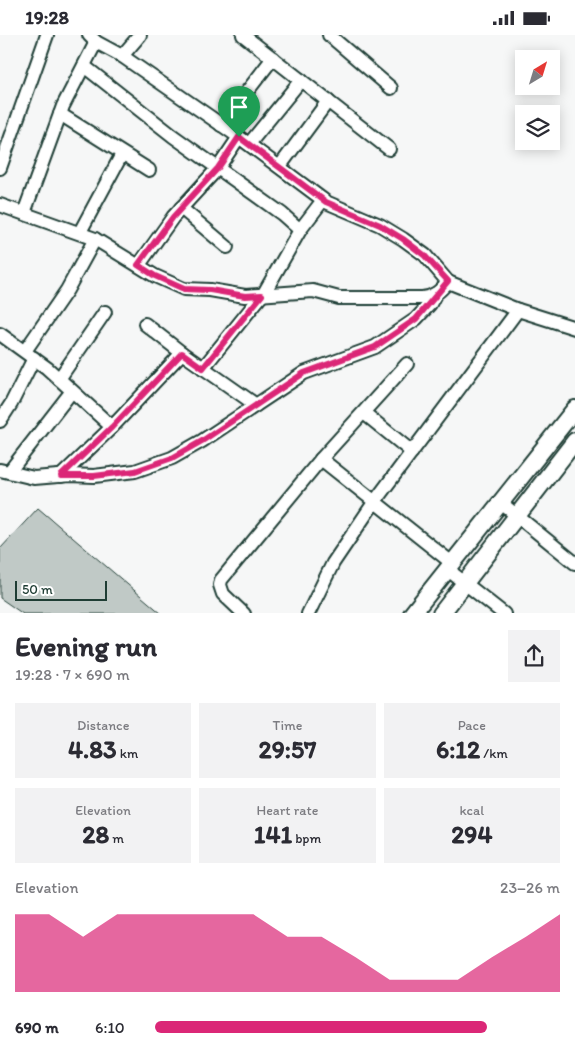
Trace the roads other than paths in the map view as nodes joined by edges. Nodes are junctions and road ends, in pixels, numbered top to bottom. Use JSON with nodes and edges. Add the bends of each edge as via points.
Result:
{"nodes":[{"id":1,"x":48,"y":35,"type":"edge"},
{"id":2,"x":140,"y":35,"type":"edge"},
{"id":3,"x":243,"y":35,"type":"edge"},
{"id":4,"x":329,"y":35,"type":"edge"},
{"id":5,"x":92,"y":38,"type":"edge"},
{"id":6,"x":122,"y":56,"type":"junction"},
{"id":7,"x":273,"y":58,"type":"junction"},
{"id":8,"x":84,"y":66,"type":"junction"},
{"id":9,"x":301,"y":80,"type":"junction"},
{"id":10,"x":391,"y":88,"type":"dead end"},
{"id":11,"x":328,"y":101,"type":"junction"},
{"id":12,"x":60,"y":115,"type":"junction"},
{"id":13,"x":221,"y":125,"type":"junction"},
{"id":14,"x":244,"y":141,"type":"junction"},
{"id":15,"x":389,"y":149,"type":"dead end"},
{"id":16,"x":122,"y":153,"type":"junction"},
{"id":17,"x":280,"y":167,"type":"junction"},
{"id":18,"x":0,"y":168,"type":"edge"},
{"id":19,"x":218,"y":168,"type":"junction"},
{"id":20,"x":149,"y":170,"type":"dead end"},
{"id":21,"x":323,"y":200,"type":"junction"},
{"id":22,"x":0,"y":205,"type":"edge"},
{"id":23,"x":181,"y":209,"type":"junction"},
{"id":24,"x":24,"y":213,"type":"junction"},
{"id":25,"x":300,"y":230,"type":"junction"},
{"id":26,"x":80,"y":232,"type":"junction"},
{"id":27,"x":95,"y":239,"type":"junction"},
{"id":28,"x":227,"y":247,"type":"dead end"},
{"id":29,"x":138,"y":265,"type":"junction"},
{"id":30,"x":448,"y":281,"type":"junction"},
{"id":31,"x":435,"y":294,"type":"junction"},
{"id":32,"x":263,"y":295,"type":"junction"},
{"id":33,"x":518,"y":310,"type":"junction"},
{"id":34,"x":105,"y":312,"type":"dead end"},
{"id":35,"x":145,"y":324,"type":"dead end"},
{"id":36,"x":575,"y":328,"type":"edge"},
{"id":37,"x":0,"y":334,"type":"edge"},
{"id":38,"x":182,"y":353,"type":"junction"},
{"id":39,"x":30,"y":354,"type":"junction"},
{"id":40,"x":407,"y":364,"type":"dead end"},
{"id":41,"x":203,"y":368,"type":"junction"},
{"id":42,"x":59,"y":379,"type":"junction"},
{"id":43,"x":72,"y":391,"type":"junction"},
{"id":44,"x":256,"y":405,"type":"junction"},
{"id":45,"x":575,"y":409,"type":"edge"},
{"id":46,"x":364,"y":413,"type":"junction"},
{"id":47,"x":0,"y":421,"type":"edge"},
{"id":48,"x":112,"y":427,"type":"junction"},
{"id":49,"x":575,"y":441,"type":"edge"},
{"id":50,"x":412,"y":453,"type":"junction"},
{"id":51,"x":321,"y":459,"type":"junction"},
{"id":52,"x":4,"y":471,"type":"edge"},
{"id":53,"x":61,"y":476,"type":"junction"},
{"id":54,"x":375,"y":501,"type":"junction"},
{"id":55,"x":500,"y":501,"type":"junction"},
{"id":56,"x":518,"y":516,"type":"junction"},
{"id":57,"x":575,"y":563,"type":"edge"},
{"id":58,"x":450,"y":566,"type":"junction"},
{"id":59,"x":465,"y":583,"type":"junction"},
{"id":60,"x":244,"y":613,"type":"edge"},
{"id":61,"x":308,"y":613,"type":"edge"},
{"id":62,"x":412,"y":613,"type":"edge"},
{"id":63,"x":441,"y":613,"type":"edge"},
{"id":64,"x":504,"y":613,"type":"edge"}],
"edges":[{"from":1,"to":18,"type":"street"},
{"from":2,"to":6,"type":"street"},
{"from":3,"to":7,"type":"street"},
{"from":4,"to":10,"type":"street"},
{"from":5,"to":6,"type":"street"},
{"from":5,"to":8,"type":"street"},
{"from":6,"to":13,"type":"street"},
{"from":7,"to":9,"type":"street"},
{"from":7,"to":13,"type":"street"},
{"from":8,"to":12,"type":"street"},
{"from":8,"to":19,"type":"street"},
{"from":9,"to":11,"type":"street"},
{"from":9,"to":14,"type":"street"},
{"from":11,"to":15,"type":"street"},
{"from":11,"to":17,"type":"street"},
{"from":12,"to":16,"type":"street"},
{"from":12,"to":24,"type":"street"},
{"from":13,"to":14,"type":"street"},
{"from":14,"to":17,"type":"street"},
{"from":14,"to":19,"type":"street"},
{"from":16,"to":20,"type":"street"},
{"from":16,"to":26,"type":"street"},
{"from":17,"to":21,"type":"street"},
{"from":19,"to":23,"type":"street"},
{"from":19,"to":25,"type":"street"},
{"from":21,"to":25,"type":"street"},
{"from":21,"to":30,"type":"street","via":[[380,225],[403,239],[424,255]]},
{"from":22,"to":24,"type":"street"},
{"from":23,"to":28,"type":"street"},
{"from":23,"to":29,"type":"street"},
{"from":24,"to":26,"type":"street"},
{"from":25,"to":32,"type":"street"},
{"from":26,"to":27,"type":"street"},
{"from":27,"to":29,"type":"street"},
{"from":27,"to":39,"type":"street"},
{"from":29,"to":32,"type":"street","via":[[184,289]]},
{"from":30,"to":31,"type":"street"},
{"from":30,"to":33,"type":"street"},
{"from":31,"to":32,"type":"street","via":[[430,298],[339,298],[313,291]]},
{"from":31,"to":44,"type":"street","via":[[416,319],[375,347],[304,373]]},
{"from":32,"to":41,"type":"street"},
{"from":33,"to":36,"type":"street"},
{"from":33,"to":50,"type":"street"},
{"from":34,"to":42,"type":"street"},
{"from":35,"to":38,"type":"street"},
{"from":37,"to":39,"type":"street"},
{"from":38,"to":41,"type":"street"},
{"from":38,"to":48,"type":"street"},
{"from":39,"to":42,"type":"street"},
{"from":39,"to":47,"type":"street","via":[[11,404]]},
{"from":40,"to":46,"type":"street"},
{"from":41,"to":44,"type":"street"},
{"from":42,"to":43,"type":"street"},
{"from":43,"to":48,"type":"street"},
{"from":43,"to":52,"type":"street"},
{"from":44,"to":53,"type":"street","via":[[172,458],[135,471]]},
{"from":45,"to":55,"type":"street"},
{"from":46,"to":50,"type":"street"},
{"from":46,"to":51,"type":"street"},
{"from":48,"to":53,"type":"street"},
{"from":49,"to":56,"type":"street"},
{"from":50,"to":54,"type":"street"},
{"from":51,"to":54,"type":"street"},
{"from":51,"to":60,"type":"street","via":[[221,580],[223,594]]},
{"from":52,"to":53,"type":"street","via":[[34,478]]},
{"from":54,"to":58,"type":"street"},
{"from":54,"to":61,"type":"street","via":[[333,563]]},
{"from":55,"to":56,"type":"street"},
{"from":55,"to":58,"type":"street"},
{"from":56,"to":57,"type":"street"},
{"from":56,"to":59,"type":"street"},
{"from":58,"to":59,"type":"street"},
{"from":58,"to":62,"type":"street"},
{"from":59,"to":63,"type":"street"},
{"from":59,"to":64,"type":"street"}]}
